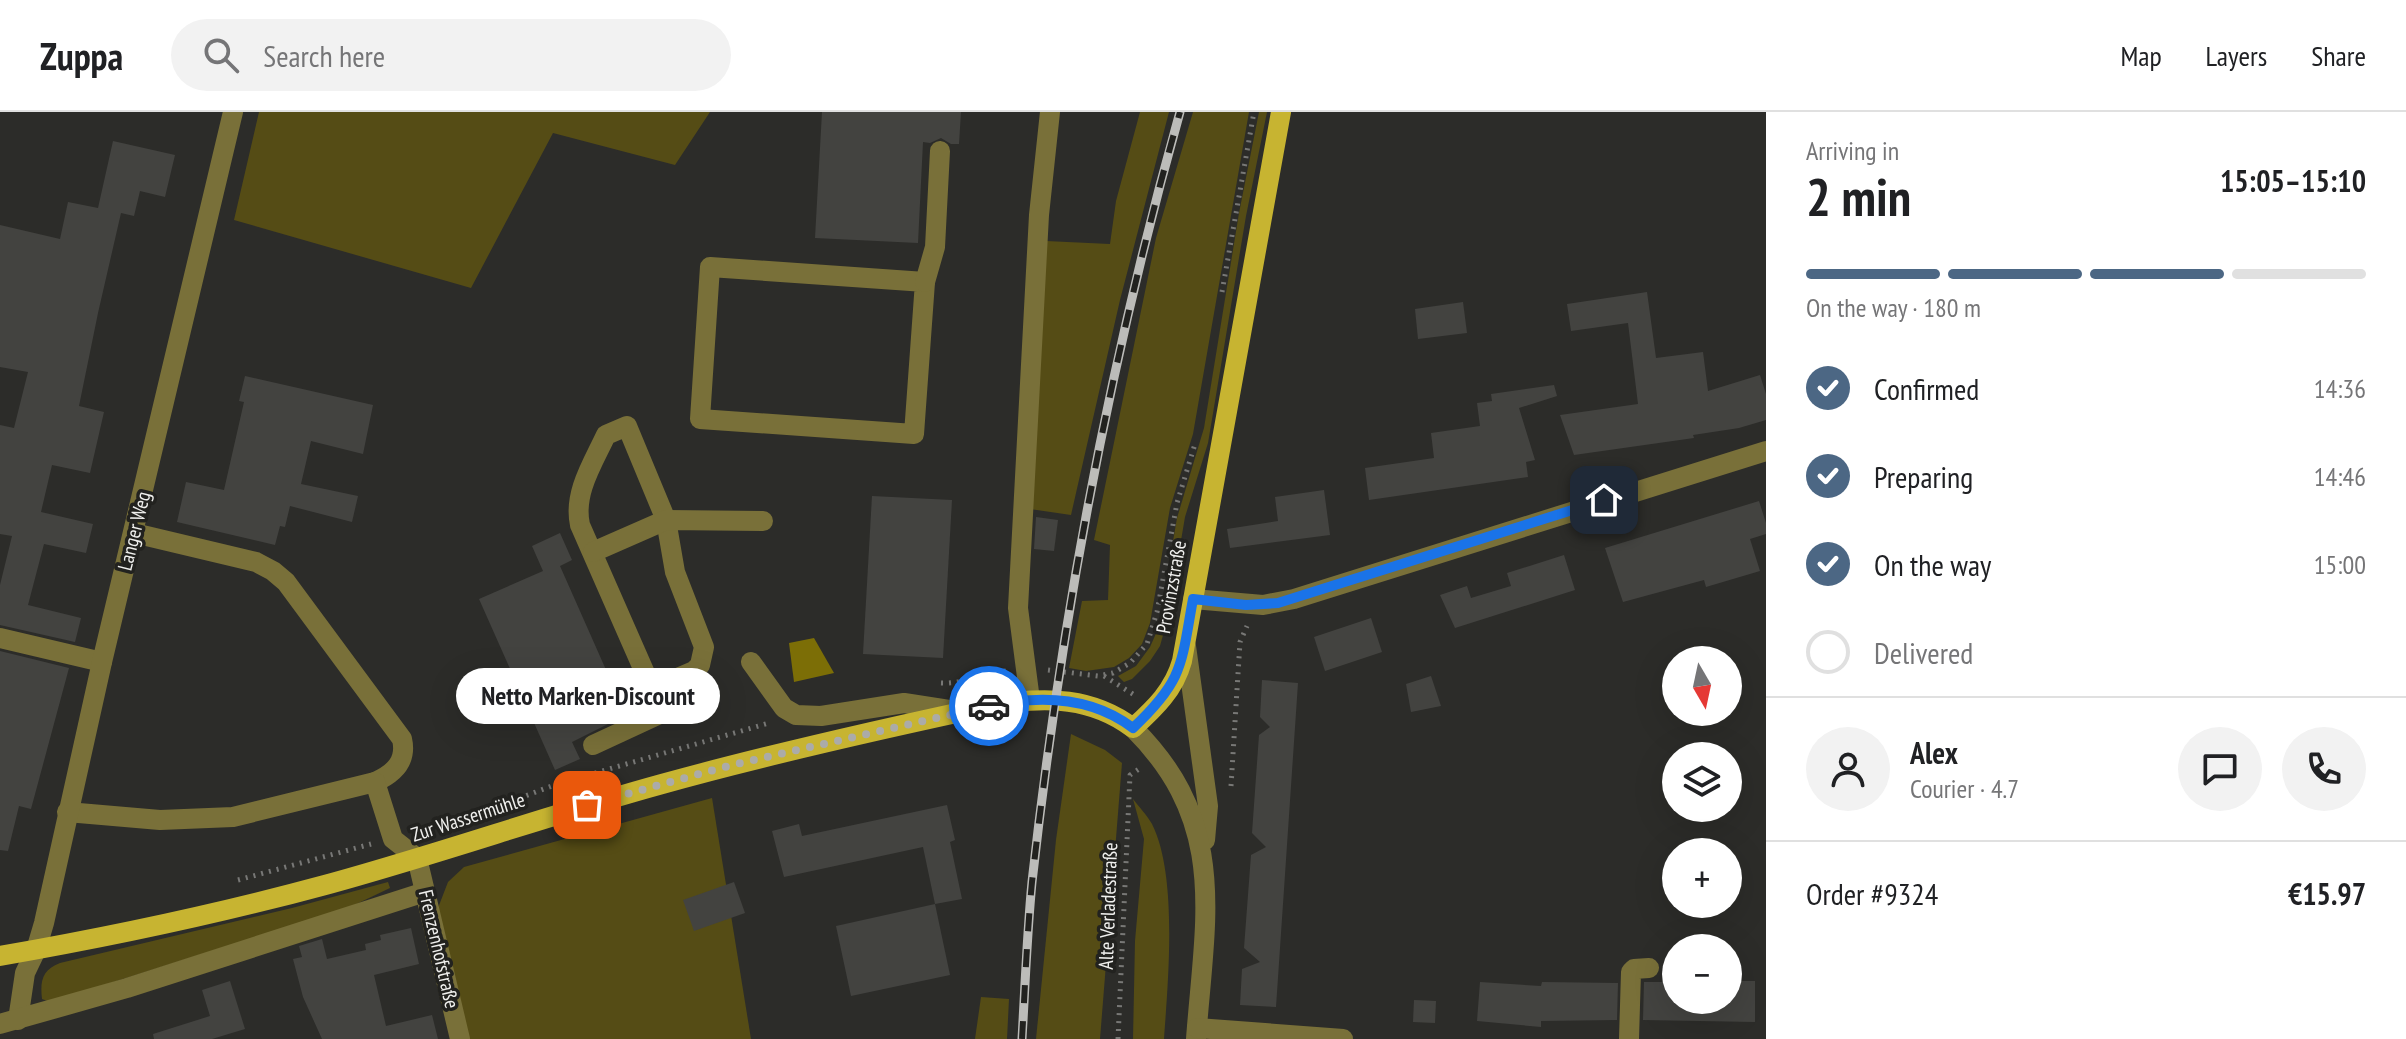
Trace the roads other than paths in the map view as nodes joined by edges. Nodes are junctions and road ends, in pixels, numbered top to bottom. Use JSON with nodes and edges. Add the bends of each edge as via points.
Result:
{"nodes":[{"id":1,"x":233,"y":112,"type":"edge"},
{"id":2,"x":1050,"y":112,"type":"edge"},
{"id":3,"x":1281,"y":112,"type":"edge"},
{"id":4,"x":940,"y":151,"type":"dead end"},
{"id":5,"x":925,"y":282,"type":"junction"},
{"id":6,"x":1766,"y":451,"type":"edge"},
{"id":7,"x":666,"y":520,"type":"junction"},
{"id":8,"x":763,"y":521,"type":"dead end"},
{"id":9,"x":134,"y":533,"type":"junction"},
{"id":10,"x":593,"y":552,"type":"junction"},
{"id":11,"x":1193,"y":599,"type":"junction"},
{"id":12,"x":0,"y":638,"type":"edge"},
{"id":13,"x":1186,"y":639,"type":"junction"},
{"id":14,"x":102,"y":662,"type":"junction"},
{"id":15,"x":751,"y":662,"type":"dead end"},
{"id":16,"x":676,"y":679,"type":"junction"},
{"id":17,"x":1030,"y":700,"type":"junction"},
{"id":18,"x":962,"y":712,"type":"junction"},
{"id":19,"x":1133,"y":728,"type":"junction"},
{"id":20,"x":593,"y":745,"type":"dead end"},
{"id":21,"x":375,"y":782,"type":"junction"},
{"id":22,"x":67,"y":812,"type":"junction"},
{"id":23,"x":417,"y":858,"type":"junction"},
{"id":24,"x":1203,"y":860,"type":"junction"},
{"id":25,"x":425,"y":892,"type":"junction"},
{"id":26,"x":36,"y":950,"type":"junction"},
{"id":27,"x":0,"y":956,"type":"edge"},
{"id":28,"x":1649,"y":968,"type":"dead end"},
{"id":29,"x":9,"y":1022,"type":"edge"},
{"id":30,"x":1197,"y":1034,"type":"edge"},
{"id":31,"x":460,"y":1039,"type":"edge"},
{"id":32,"x":1343,"y":1039,"type":"edge"},
{"id":33,"x":1629,"y":1039,"type":"edge"}],
"edges":[{"from":1,"to":9,"type":"street","name":"Langer Weg"},
{"from":2,"to":17,"type":"street","via":[[1039,215],[1018,608]]},
{"from":3,"to":11,"type":"main road","name":"Provinzstraße"},
{"from":4,"to":5,"type":"street","via":[[935,247]]},
{"from":5,"to":5,"type":"street","via":[[914,434],[700,419],[710,267]]},
{"from":6,"to":11,"type":"street","via":[[1294,599],[1263,605]]},
{"from":7,"to":8,"type":"street"},
{"from":7,"to":10,"type":"street"},
{"from":7,"to":10,"type":"street","via":[[627,426],[606,435],[579,496],[579,520]]},
{"from":7,"to":16,"type":"street","via":[[675,572],[704,647],[700,665]]},
{"from":9,"to":14,"type":"street","name":"Langer Weg"},
{"from":9,"to":21,"type":"street","via":[[256,562],[286,582],[399,731],[401,763]]},
{"from":10,"to":16,"type":"street","via":[[652,689]]},
{"from":11,"to":13,"type":"main road","name":"Provinzstraße"},
{"from":12,"to":14,"type":"street"},
{"from":13,"to":19,"type":"main road","name":"Provinzstraße","via":[[1170,689]]},
{"from":13,"to":24,"type":"street","via":[[1208,806]]},
{"from":14,"to":22,"type":"street","name":"Langer Weg"},
{"from":15,"to":18,"type":"street","via":[[784,708],[796,715],[904,703]]},
{"from":16,"to":20,"type":"street","via":[[681,691],[675,707]]},
{"from":17,"to":18,"type":"main road","name":"Zur Wassermühle"},
{"from":17,"to":19,"type":"main road","name":"Zur Wassermühle","via":[[1083,703]]},
{"from":18,"to":23,"type":"main road","name":"Zur Wassermühle","via":[[675,780]]},
{"from":19,"to":24,"type":"street","via":[[1163,761],[1187,801]]},
{"from":21,"to":22,"type":"street","via":[[233,817],[160,820]]},
{"from":21,"to":23,"type":"street","via":[[393,839]]},
{"from":22,"to":26,"type":"street","name":"Langer Weg"},
{"from":23,"to":25,"type":"street","name":"Frenzenhofstraße"},
{"from":23,"to":26,"type":"main road","name":"Zur Wassermühle","via":[[219,912]]},
{"from":24,"to":30,"type":"street"},
{"from":25,"to":29,"type":"street"},
{"from":25,"to":31,"type":"street","name":"Frenzenhofstraße"},
{"from":26,"to":27,"type":"main road","name":"Zur Wassermühle"},
{"from":26,"to":29,"type":"street","name":"Langer Weg"},
{"from":28,"to":33,"type":"street","via":[[1631,972]]},
{"from":30,"to":32,"type":"street"}]}
